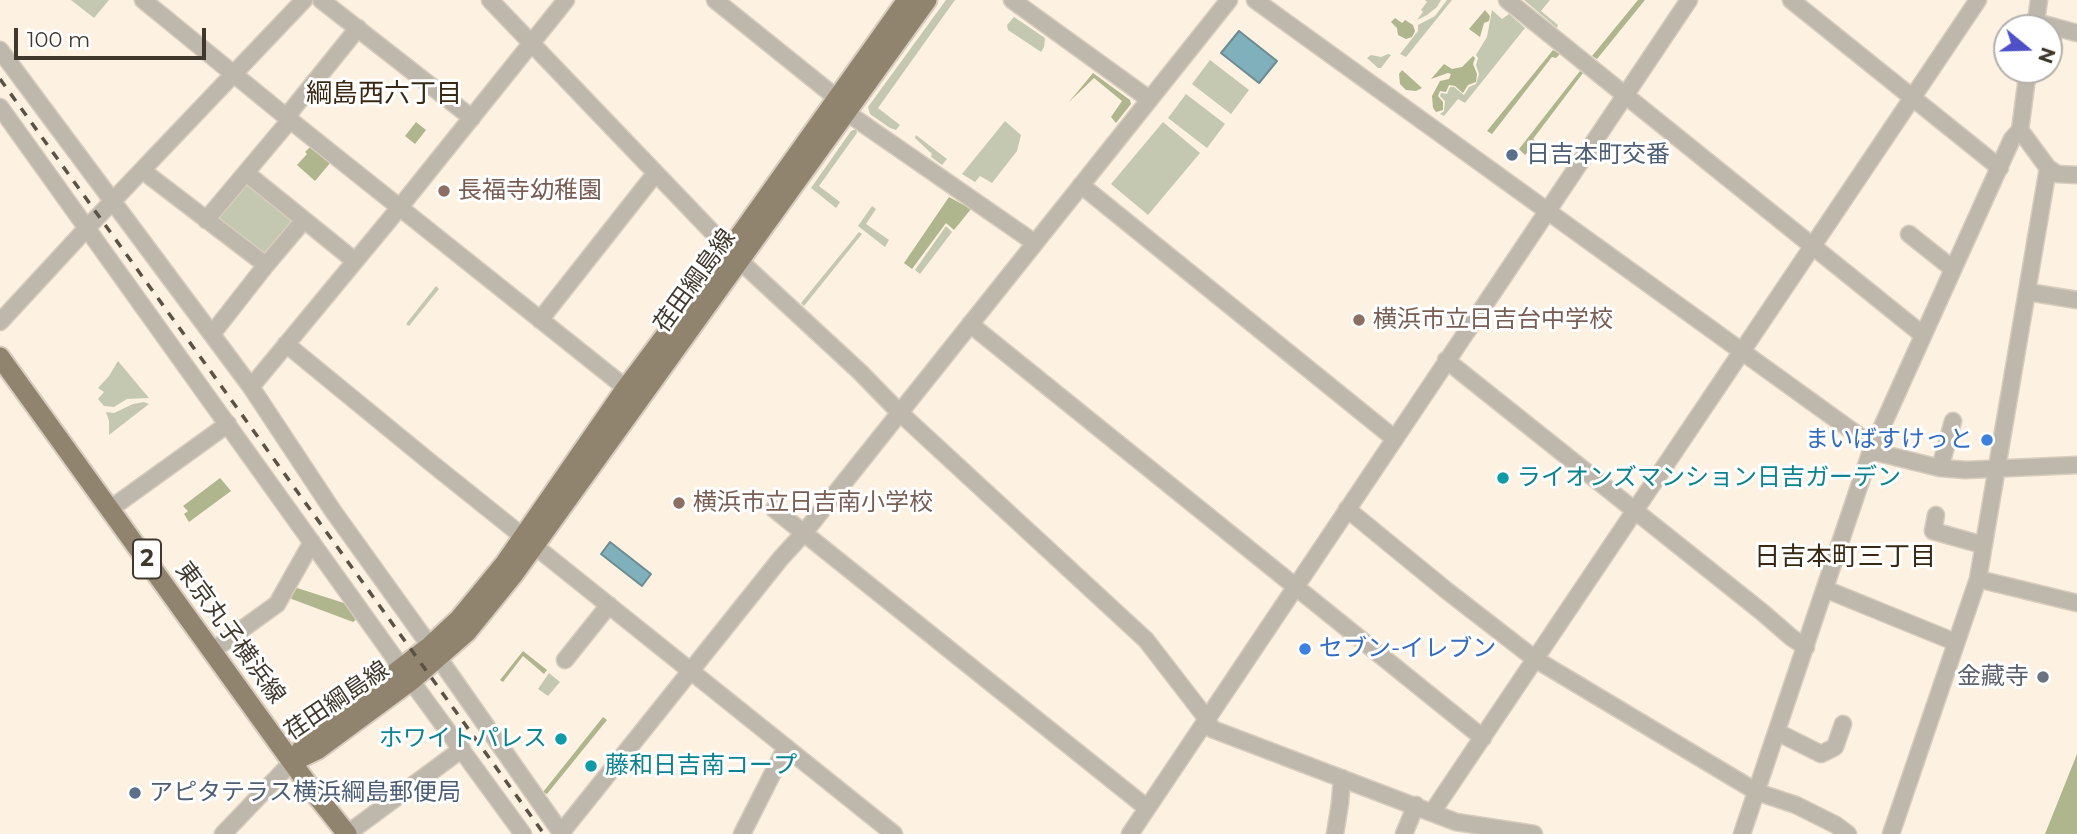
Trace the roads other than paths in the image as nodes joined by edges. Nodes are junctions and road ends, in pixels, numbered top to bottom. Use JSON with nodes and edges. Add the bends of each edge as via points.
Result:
{"nodes":[{"id":1,"x":143,"y":0,"type":"edge"},
{"id":2,"x":304,"y":0,"type":"edge"},
{"id":3,"x":321,"y":0,"type":"edge"},
{"id":4,"x":490,"y":0,"type":"edge"},
{"id":5,"x":566,"y":0,"type":"edge"},
{"id":6,"x":715,"y":0,"type":"edge"},
{"id":7,"x":908,"y":0,"type":"edge"},
{"id":8,"x":927,"y":0,"type":"edge"},
{"id":9,"x":1012,"y":0,"type":"edge"},
{"id":10,"x":1229,"y":0,"type":"edge"},
{"id":11,"x":1255,"y":0,"type":"edge"},
{"id":12,"x":1507,"y":0,"type":"edge"},
{"id":13,"x":1689,"y":0,"type":"edge"},
{"id":14,"x":1791,"y":0,"type":"edge"},
{"id":15,"x":1978,"y":0,"type":"edge"},
{"id":16,"x":358,"y":28,"type":"junction"},
{"id":17,"x":531,"y":43,"type":"junction"},
{"id":18,"x":0,"y":50,"type":"edge"},
{"id":19,"x":233,"y":73,"type":"junction"},
{"id":20,"x":2026,"y":84,"type":"edge"},
{"id":21,"x":1625,"y":96,"type":"junction"},
{"id":22,"x":1912,"y":97,"type":"junction"},
{"id":23,"x":1149,"y":99,"type":"junction"},
{"id":24,"x":842,"y":106,"type":"junction"},
{"id":25,"x":0,"y":107,"type":"edge"},
{"id":26,"x":472,"y":118,"type":"junction"},
{"id":27,"x":290,"y":120,"type":"junction"},
{"id":28,"x":2020,"y":130,"type":"junction"},
{"id":29,"x":2048,"y":167,"type":"junction"},
{"id":30,"x":2000,"y":168,"type":"junction"},
{"id":31,"x":142,"y":171,"type":"junction"},
{"id":32,"x":2076,"y":171,"type":"edge"},
{"id":33,"x":246,"y":173,"type":"junction"},
{"id":34,"x":655,"y":174,"type":"junction"},
{"id":35,"x":1081,"y":185,"type":"junction"},
{"id":36,"x":112,"y":203,"type":"junction"},
{"id":37,"x":400,"y":207,"type":"junction"},
{"id":38,"x":1548,"y":211,"type":"junction"},
{"id":39,"x":206,"y":220,"type":"junction"},
{"id":40,"x":304,"y":220,"type":"junction"},
{"id":41,"x":86,"y":229,"type":"junction"},
{"id":42,"x":1909,"y":234,"type":"dead end"},
{"id":43,"x":1035,"y":243,"type":"junction"},
{"id":44,"x":1813,"y":246,"type":"junction"},
{"id":45,"x":735,"y":255,"type":"junction"},
{"id":46,"x":355,"y":261,"type":"junction"},
{"id":47,"x":266,"y":265,"type":"junction"},
{"id":48,"x":1952,"y":269,"type":"junction"},
{"id":49,"x":2028,"y":292,"type":"junction"},
{"id":50,"x":2077,"y":300,"type":"edge"},
{"id":51,"x":540,"y":320,"type":"junction"},
{"id":52,"x":0,"y":322,"type":"edge"},
{"id":53,"x":970,"y":324,"type":"junction"},
{"id":54,"x":212,"y":334,"type":"junction"},
{"id":55,"x":1923,"y":335,"type":"junction"},
{"id":56,"x":286,"y":344,"type":"junction"},
{"id":57,"x":1743,"y":352,"type":"junction"},
{"id":58,"x":0,"y":357,"type":"edge"},
{"id":59,"x":1446,"y":360,"type":"junction"},
{"id":60,"x":251,"y":387,"type":"junction"},
{"id":61,"x":626,"y":388,"type":"junction"},
{"id":62,"x":899,"y":412,"type":"junction"},
{"id":63,"x":1953,"y":421,"type":"dead end"},
{"id":64,"x":228,"y":424,"type":"junction"},
{"id":65,"x":1395,"y":439,"type":"junction"},
{"id":66,"x":1872,"y":448,"type":"junction"},
{"id":67,"x":2077,"y":465,"type":"edge"},
{"id":68,"x":1940,"y":468,"type":"junction"},
{"id":69,"x":1995,"y":470,"type":"junction"},
{"id":70,"x":110,"y":509,"type":"junction"},
{"id":71,"x":774,"y":509,"type":"dead end"},
{"id":72,"x":1348,"y":509,"type":"junction"},
{"id":73,"x":1635,"y":510,"type":"junction"},
{"id":74,"x":1936,"y":515,"type":"dead end"},
{"id":75,"x":803,"y":534,"type":"junction"},
{"id":76,"x":529,"y":540,"type":"junction"},
{"id":77,"x":312,"y":542,"type":"junction"},
{"id":78,"x":1983,"y":545,"type":"junction"},
{"id":79,"x":1978,"y":579,"type":"junction"},
{"id":80,"x":1294,"y":587,"type":"junction"},
{"id":81,"x":1825,"y":589,"type":"junction"},
{"id":82,"x":2077,"y":603,"type":"edge"},
{"id":83,"x":609,"y":605,"type":"junction"},
{"id":84,"x":1955,"y":642,"type":"junction"},
{"id":85,"x":1806,"y":647,"type":"junction"},
{"id":86,"x":212,"y":651,"type":"junction"},
{"id":87,"x":434,"y":652,"type":"junction"},
{"id":88,"x":1535,"y":659,"type":"junction"},
{"id":89,"x":565,"y":660,"type":"dead end"},
{"id":90,"x":690,"y":671,"type":"junction"},
{"id":91,"x":407,"y":673,"type":"junction"},
{"id":92,"x":1208,"y":719,"type":"junction"},
{"id":93,"x":1843,"y":724,"type":"dead end"},
{"id":94,"x":1777,"y":732,"type":"junction"},
{"id":95,"x":1483,"y":738,"type":"junction"},
{"id":96,"x":786,"y":747,"type":"junction"},
{"id":97,"x":462,"y":749,"type":"junction"},
{"id":98,"x":292,"y":762,"type":"junction"},
{"id":99,"x":1342,"y":778,"type":"junction"},
{"id":100,"x":1758,"y":792,"type":"junction"},
{"id":101,"x":1416,"y":805,"type":"junction"},
{"id":102,"x":1147,"y":808,"type":"junction"},
{"id":103,"x":1433,"y":811,"type":"junction"},
{"id":104,"x":1454,"y":828,"type":"edge"},
{"id":105,"x":561,"y":833,"type":"edge"},
{"id":106,"x":223,"y":834,"type":"edge"},
{"id":107,"x":347,"y":834,"type":"edge"},
{"id":108,"x":523,"y":834,"type":"edge"},
{"id":109,"x":742,"y":834,"type":"edge"},
{"id":110,"x":894,"y":834,"type":"edge"},
{"id":111,"x":1130,"y":834,"type":"edge"},
{"id":112,"x":1335,"y":834,"type":"edge"},
{"id":113,"x":1404,"y":834,"type":"edge"},
{"id":114,"x":1534,"y":834,"type":"edge"},
{"id":115,"x":1742,"y":834,"type":"edge"},
{"id":116,"x":1848,"y":834,"type":"edge"},
{"id":117,"x":1891,"y":834,"type":"edge"}],
"edges":[{"from":1,"to":19,"type":"street"},
{"from":2,"to":19,"type":"street"},
{"from":3,"to":16,"type":"street"},
{"from":4,"to":17,"type":"street"},
{"from":5,"to":17,"type":"street"},
{"from":6,"to":24,"type":"street"},
{"from":7,"to":24,"type":"main road","name":"荏田綱島線"},
{"from":8,"to":24,"type":"main road","name":"荏田綱島線"},
{"from":9,"to":23,"type":"street"},
{"from":10,"to":23,"type":"street"},
{"from":11,"to":38,"type":"street"},
{"from":12,"to":21,"type":"street"},
{"from":13,"to":21,"type":"street"},
{"from":14,"to":22,"type":"street"},
{"from":15,"to":22,"type":"street"},
{"from":16,"to":26,"type":"street"},
{"from":16,"to":27,"type":"street","via":[[291,111]]},
{"from":17,"to":26,"type":"street"},
{"from":17,"to":34,"type":"street"},
{"from":18,"to":36,"type":"street"},
{"from":19,"to":27,"type":"street"},
{"from":19,"to":31,"type":"street"},
{"from":20,"to":28,"type":"street"},
{"from":21,"to":38,"type":"street"},
{"from":21,"to":44,"type":"street"},
{"from":22,"to":30,"type":"street"},
{"from":22,"to":44,"type":"street"},
{"from":23,"to":35,"type":"street"},
{"from":24,"to":43,"type":"street"},
{"from":24,"to":45,"type":"main road","name":"荏田綱島線"},
{"from":25,"to":41,"type":"street"},
{"from":26,"to":37,"type":"street"},
{"from":27,"to":33,"type":"street"},
{"from":27,"to":37,"type":"street"},
{"from":28,"to":29,"type":"street"},
{"from":28,"to":30,"type":"street"},
{"from":29,"to":32,"type":"street","via":[[2057,174]]},
{"from":29,"to":49,"type":"street"},
{"from":30,"to":48,"type":"street"},
{"from":31,"to":36,"type":"street"},
{"from":31,"to":39,"type":"street"},
{"from":33,"to":39,"type":"street"},
{"from":33,"to":40,"type":"street"},
{"from":34,"to":45,"type":"street"},
{"from":34,"to":51,"type":"street"},
{"from":35,"to":43,"type":"street"},
{"from":35,"to":65,"type":"street"},
{"from":36,"to":41,"type":"street"},
{"from":36,"to":54,"type":"street"},
{"from":37,"to":46,"type":"street"},
{"from":37,"to":51,"type":"street"},
{"from":38,"to":57,"type":"street"},
{"from":38,"to":59,"type":"street"},
{"from":39,"to":47,"type":"street"},
{"from":40,"to":46,"type":"street"},
{"from":40,"to":47,"type":"street"},
{"from":41,"to":52,"type":"street"},
{"from":41,"to":64,"type":"street"},
{"from":42,"to":48,"type":"street"},
{"from":43,"to":53,"type":"street"},
{"from":44,"to":55,"type":"street"},
{"from":44,"to":57,"type":"street"},
{"from":45,"to":61,"type":"main road","name":"荏田綱島線"},
{"from":45,"to":62,"type":"street"},
{"from":45,"to":76,"type":"main road","name":"荏田綱島線"},
{"from":46,"to":56,"type":"street"},
{"from":47,"to":54,"type":"street"},
{"from":48,"to":55,"type":"street"},
{"from":49,"to":50,"type":"street"},
{"from":49,"to":69,"type":"street"},
{"from":51,"to":61,"type":"street"},
{"from":53,"to":62,"type":"street"},
{"from":53,"to":80,"type":"street"},
{"from":54,"to":60,"type":"street"},
{"from":55,"to":66,"type":"street"},
{"from":56,"to":60,"type":"street"},
{"from":56,"to":76,"type":"street"},
{"from":57,"to":66,"type":"street"},
{"from":57,"to":73,"type":"street"},
{"from":58,"to":70,"type":"main road","name":"東京丸子横浜線","number":"2"},
{"from":59,"to":65,"type":"street"},
{"from":59,"to":73,"type":"street"},
{"from":60,"to":87,"type":"street"},
{"from":61,"to":76,"type":"main road","name":"荏田綱島線"},
{"from":62,"to":75,"type":"street"},
{"from":62,"to":92,"type":"street","via":[[1146,640]]},
{"from":63,"to":68,"type":"street"},
{"from":64,"to":70,"type":"street"},
{"from":64,"to":77,"type":"street"},
{"from":65,"to":72,"type":"street"},
{"from":66,"to":68,"type":"street"},
{"from":66,"to":81,"type":"street"},
{"from":67,"to":69,"type":"street"},
{"from":68,"to":69,"type":"street"},
{"from":69,"to":78,"type":"street"},
{"from":70,"to":86,"type":"main road","name":"東京丸子横浜線","number":"2"},
{"from":71,"to":75,"type":"street"},
{"from":72,"to":80,"type":"street"},
{"from":72,"to":88,"type":"street"},
{"from":73,"to":85,"type":"street"},
{"from":73,"to":88,"type":"street"},
{"from":74,"to":78,"type":"street","via":[[1933,531]]},
{"from":75,"to":90,"type":"street"},
{"from":75,"to":102,"type":"street"},
{"from":76,"to":83,"type":"street"},
{"from":76,"to":87,"type":"main road","name":"荏田綱島線"},
{"from":77,"to":86,"type":"street","via":[[276,604]]},
{"from":77,"to":91,"type":"street"},
{"from":78,"to":79,"type":"street"},
{"from":79,"to":82,"type":"street"},
{"from":79,"to":84,"type":"street"},
{"from":80,"to":92,"type":"street"},
{"from":80,"to":95,"type":"street"},
{"from":81,"to":84,"type":"street"},
{"from":81,"to":85,"type":"street"},
{"from":83,"to":89,"type":"street"},
{"from":83,"to":90,"type":"street"},
{"from":84,"to":117,"type":"street"},
{"from":85,"to":94,"type":"street"},
{"from":86,"to":98,"type":"main road","name":"東京丸子横浜線","number":"2"},
{"from":87,"to":91,"type":"main road","name":"荏田綱島線"},
{"from":87,"to":105,"type":"street"},
{"from":88,"to":95,"type":"street"},
{"from":88,"to":100,"type":"street"},
{"from":90,"to":96,"type":"street"},
{"from":90,"to":105,"type":"street"},
{"from":91,"to":97,"type":"street"},
{"from":91,"to":98,"type":"main road","name":"荏田綱島線","via":[[309,738]]},
{"from":92,"to":99,"type":"street","via":[[1212,729]]},
{"from":92,"to":102,"type":"street"},
{"from":93,"to":94,"type":"street","via":[[1835,747],[1821,754]]},
{"from":94,"to":100,"type":"street"},
{"from":95,"to":103,"type":"street"},
{"from":96,"to":109,"type":"street"},
{"from":96,"to":110,"type":"street"},
{"from":97,"to":107,"type":"street"},
{"from":97,"to":108,"type":"street"},
{"from":98,"to":106,"type":"street"},
{"from":98,"to":107,"type":"main road","name":"東京丸子横浜線","number":"2"},
{"from":99,"to":101,"type":"street"},
{"from":99,"to":112,"type":"street"},
{"from":100,"to":115,"type":"street"},
{"from":100,"to":116,"type":"street","via":[[1796,805]]},
{"from":101,"to":103,"type":"street"},
{"from":101,"to":113,"type":"street"},
{"from":102,"to":111,"type":"street"},
{"from":103,"to":104,"type":"street"},
{"from":104,"to":114,"type":"street"}]}
